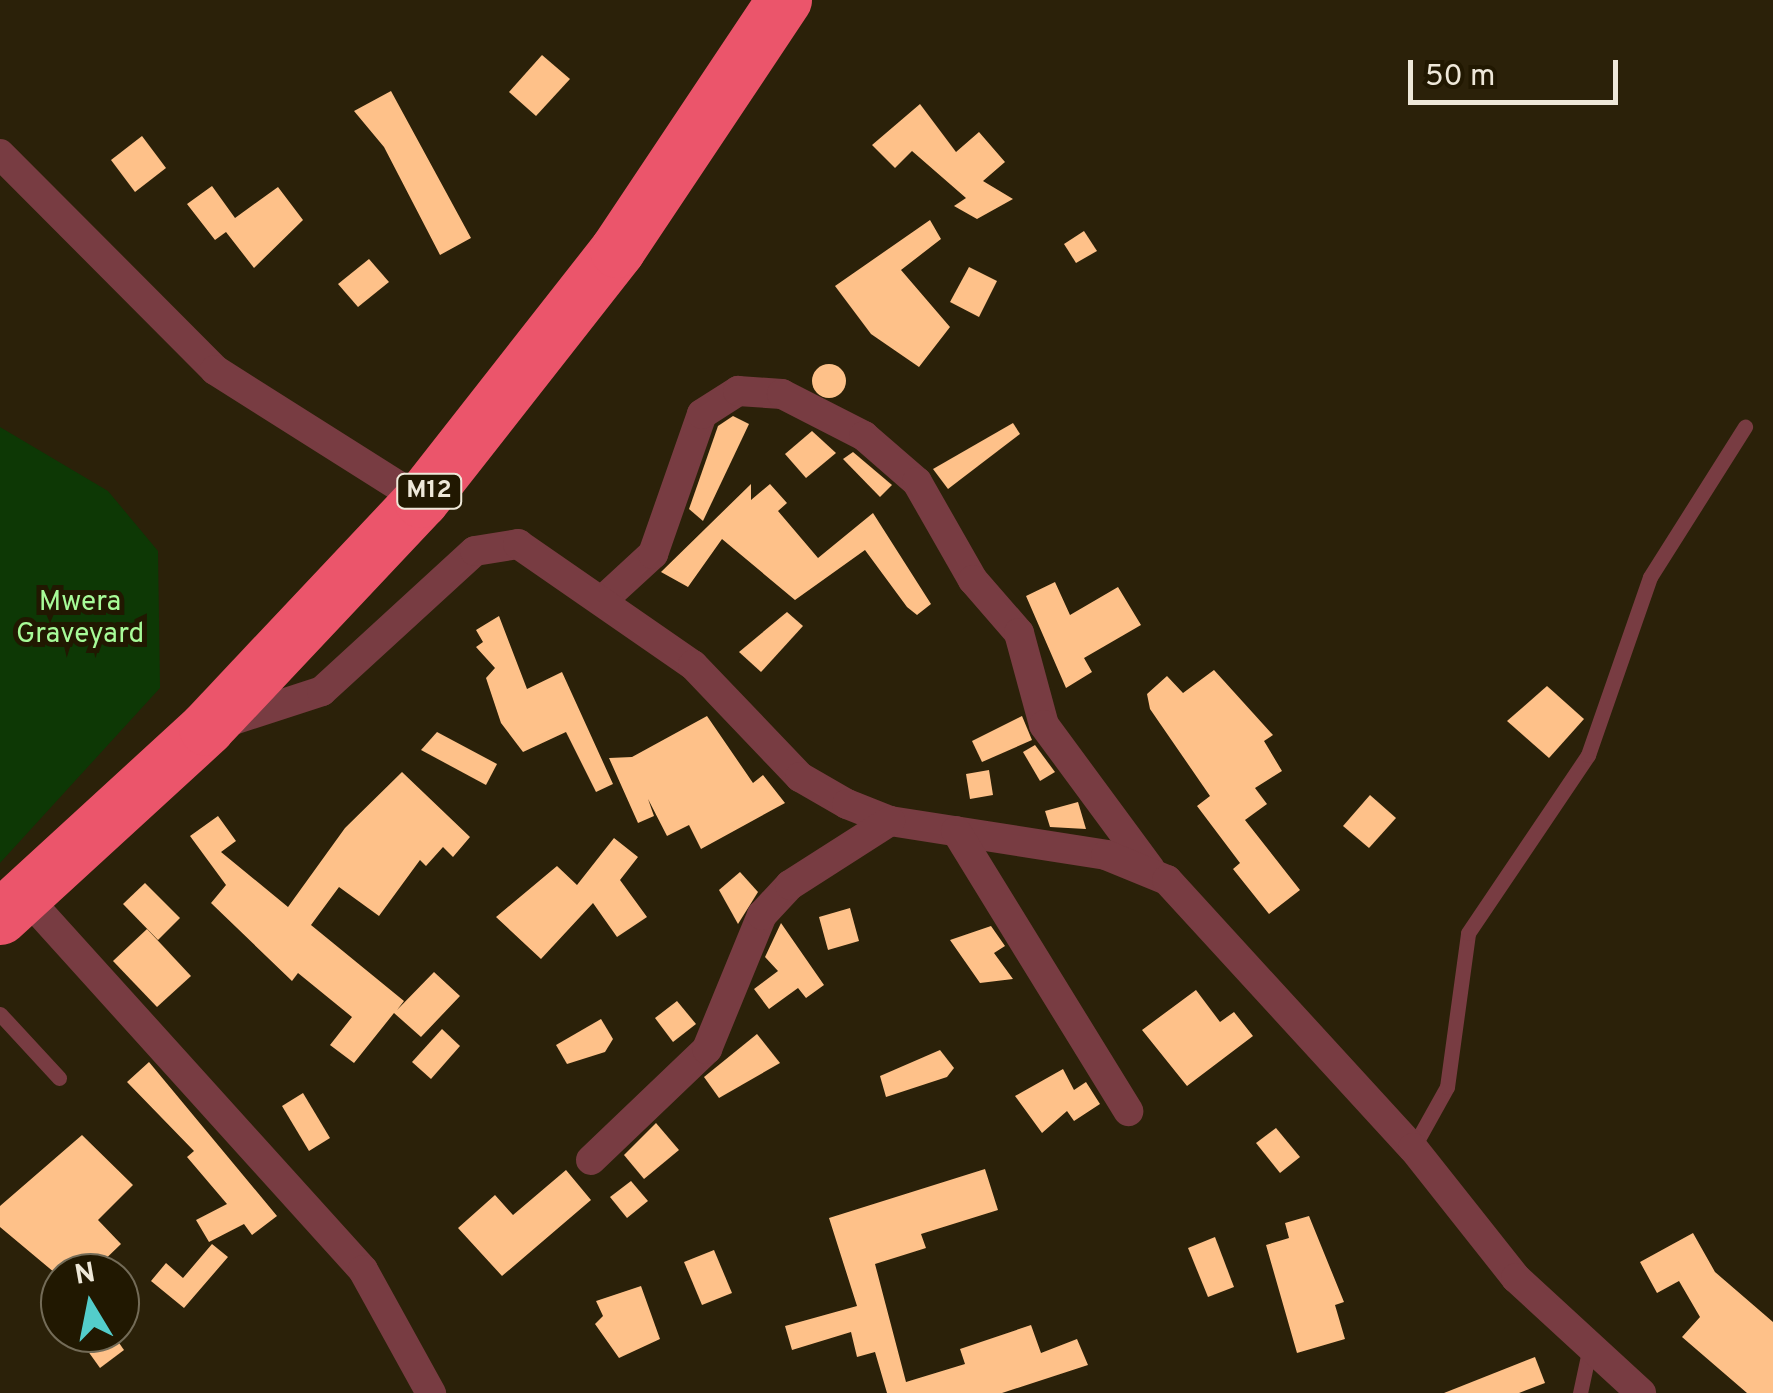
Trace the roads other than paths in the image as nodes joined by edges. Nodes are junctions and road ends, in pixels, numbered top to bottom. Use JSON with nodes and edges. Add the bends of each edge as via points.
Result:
{"nodes":[{"id":1,"x":784,"y":0,"type":"edge"},
{"id":2,"x":0,"y":154,"type":"edge"},
{"id":3,"x":1745,"y":427,"type":"dead end"},
{"id":4,"x":421,"y":500,"type":"junction"},
{"id":5,"x":604,"y":599,"type":"junction"},
{"id":6,"x":206,"y":728,"type":"junction"},
{"id":7,"x":890,"y":821,"type":"junction"},
{"id":8,"x":956,"y":831,"type":"junction"},
{"id":9,"x":1152,"y":872,"type":"junction"},
{"id":10,"x":12,"y":907,"type":"edge"},
{"id":11,"x":0,"y":1014,"type":"edge"},
{"id":12,"x":59,"y":1078,"type":"dead end"},
{"id":13,"x":1128,"y":1111,"type":"dead end"},
{"id":14,"x":1413,"y":1148,"type":"junction"},
{"id":15,"x":591,"y":1160,"type":"dead end"},
{"id":16,"x":1588,"y":1350,"type":"junction"},
{"id":17,"x":430,"y":1393,"type":"edge"},
{"id":18,"x":1580,"y":1393,"type":"edge"},
{"id":19,"x":1641,"y":1393,"type":"edge"}],
"edges":[{"from":1,"to":4,"type":"highway","number":"M12","via":[[617,250]]},
{"from":2,"to":4,"type":"street","via":[[214,370]]},
{"from":3,"to":14,"type":"lane","via":[[1650,577],[1588,756],[1468,933],[1447,1087]]},
{"from":4,"to":6,"type":"highway","number":"M12"},
{"from":5,"to":6,"type":"street","via":[[518,544],[488,543],[322,691]]},
{"from":5,"to":7,"type":"street","via":[[693,665],[800,777]]},
{"from":5,"to":9,"type":"street","via":[[653,554],[702,414],[738,391],[782,394],[864,436],[917,482],[974,580],[1019,633],[1035,704],[1058,747]]},
{"from":6,"to":10,"type":"highway","number":"M12"},
{"from":7,"to":8,"type":"street"},
{"from":7,"to":15,"type":"street","via":[[850,855],[790,885],[762,915],[707,1050]]},
{"from":8,"to":9,"type":"street"},
{"from":8,"to":13,"type":"street"},
{"from":9,"to":14,"type":"street","via":[[1184,894]]},
{"from":10,"to":17,"type":"street","via":[[363,1270]]},
{"from":11,"to":12,"type":"lane"},
{"from":14,"to":16,"type":"street","via":[[1516,1278]]},
{"from":16,"to":18,"type":"lane"},
{"from":16,"to":19,"type":"street"}]}
